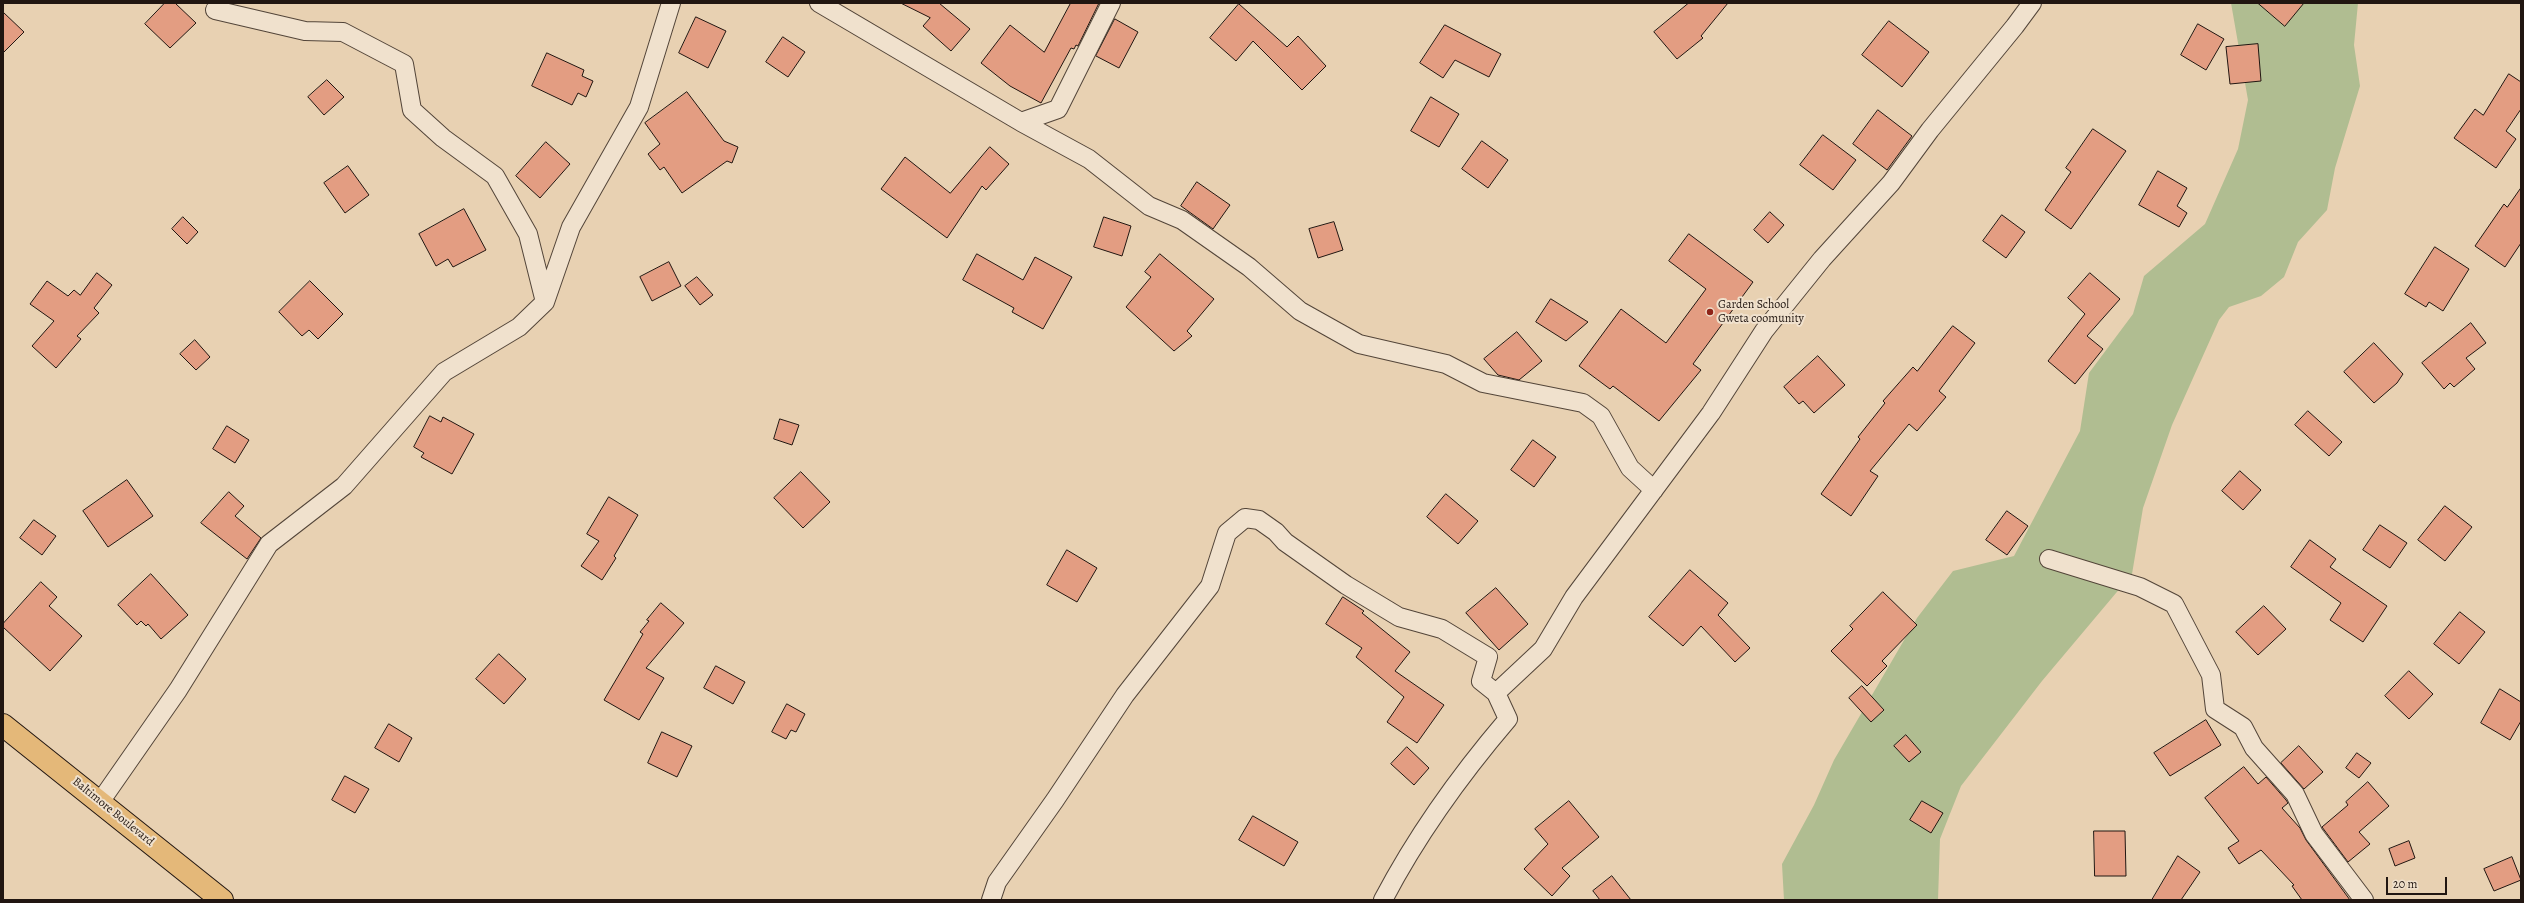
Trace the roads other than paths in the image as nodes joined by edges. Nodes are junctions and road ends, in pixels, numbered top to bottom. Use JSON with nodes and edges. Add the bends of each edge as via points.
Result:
{"nodes":[{"id":1,"x":671,"y":3,"type":"edge"},
{"id":2,"x":819,"y":3,"type":"edge"},
{"id":3,"x":1111,"y":3,"type":"edge"},
{"id":4,"x":2032,"y":3,"type":"edge"},
{"id":5,"x":215,"y":10,"type":"dead end"},
{"id":6,"x":1021,"y":122,"type":"junction"},
{"id":7,"x":545,"y":302,"type":"junction"},
{"id":8,"x":1654,"y":490,"type":"junction"},
{"id":9,"x":2049,"y":559,"type":"dead end"},
{"id":10,"x":1496,"y":693,"type":"junction"},
{"id":11,"x":3,"y":725,"type":"edge"},
{"id":12,"x":100,"y":802,"type":"junction"},
{"id":13,"x":222,"y":900,"type":"edge"},
{"id":14,"x":991,"y":900,"type":"edge"},
{"id":15,"x":1383,"y":900,"type":"edge"},
{"id":16,"x":2364,"y":900,"type":"edge"}],
"edges":[{"from":1,"to":7,"type":"street","via":[[639,107],[571,227]]},
{"from":2,"to":6,"type":"street"},
{"from":3,"to":6,"type":"street","via":[[1058,109]]},
{"from":4,"to":8,"type":"street","via":[[1891,183],[1822,259],[1764,332],[1711,413]]},
{"from":5,"to":7,"type":"street","via":[[305,31],[343,32],[404,64],[412,110],[443,138],[495,176],[528,234]]},
{"from":6,"to":8,"type":"street","via":[[1089,159],[1149,206],[1182,220],[1249,267],[1300,311],[1359,344],[1446,364],[1483,383],[1583,403],[1601,416],[1630,468]]},
{"from":7,"to":12,"type":"street","via":[[519,327],[444,372],[344,486],[270,544],[178,690]]},
{"from":8,"to":10,"type":"street","via":[[1574,597],[1543,649]]},
{"from":9,"to":16,"type":"street","via":[[2140,587],[2174,604],[2211,675],[2215,709],[2243,727],[2254,748],[2296,794],[2314,834]]},
{"from":10,"to":14,"type":"street","via":[[1481,681],[1488,657],[1442,629],[1399,617],[1346,585],[1285,542],[1259,520],[1246,518],[1227,533],[1210,586],[1125,695],[997,882]]},
{"from":10,"to":15,"type":"street","via":[[1508,718],[1467,767],[1397,874]]},
{"from":11,"to":12,"type":"highway","name":"Baltimore Boulevard"},
{"from":12,"to":13,"type":"highway","name":"Baltimore Boulevard"}]}
